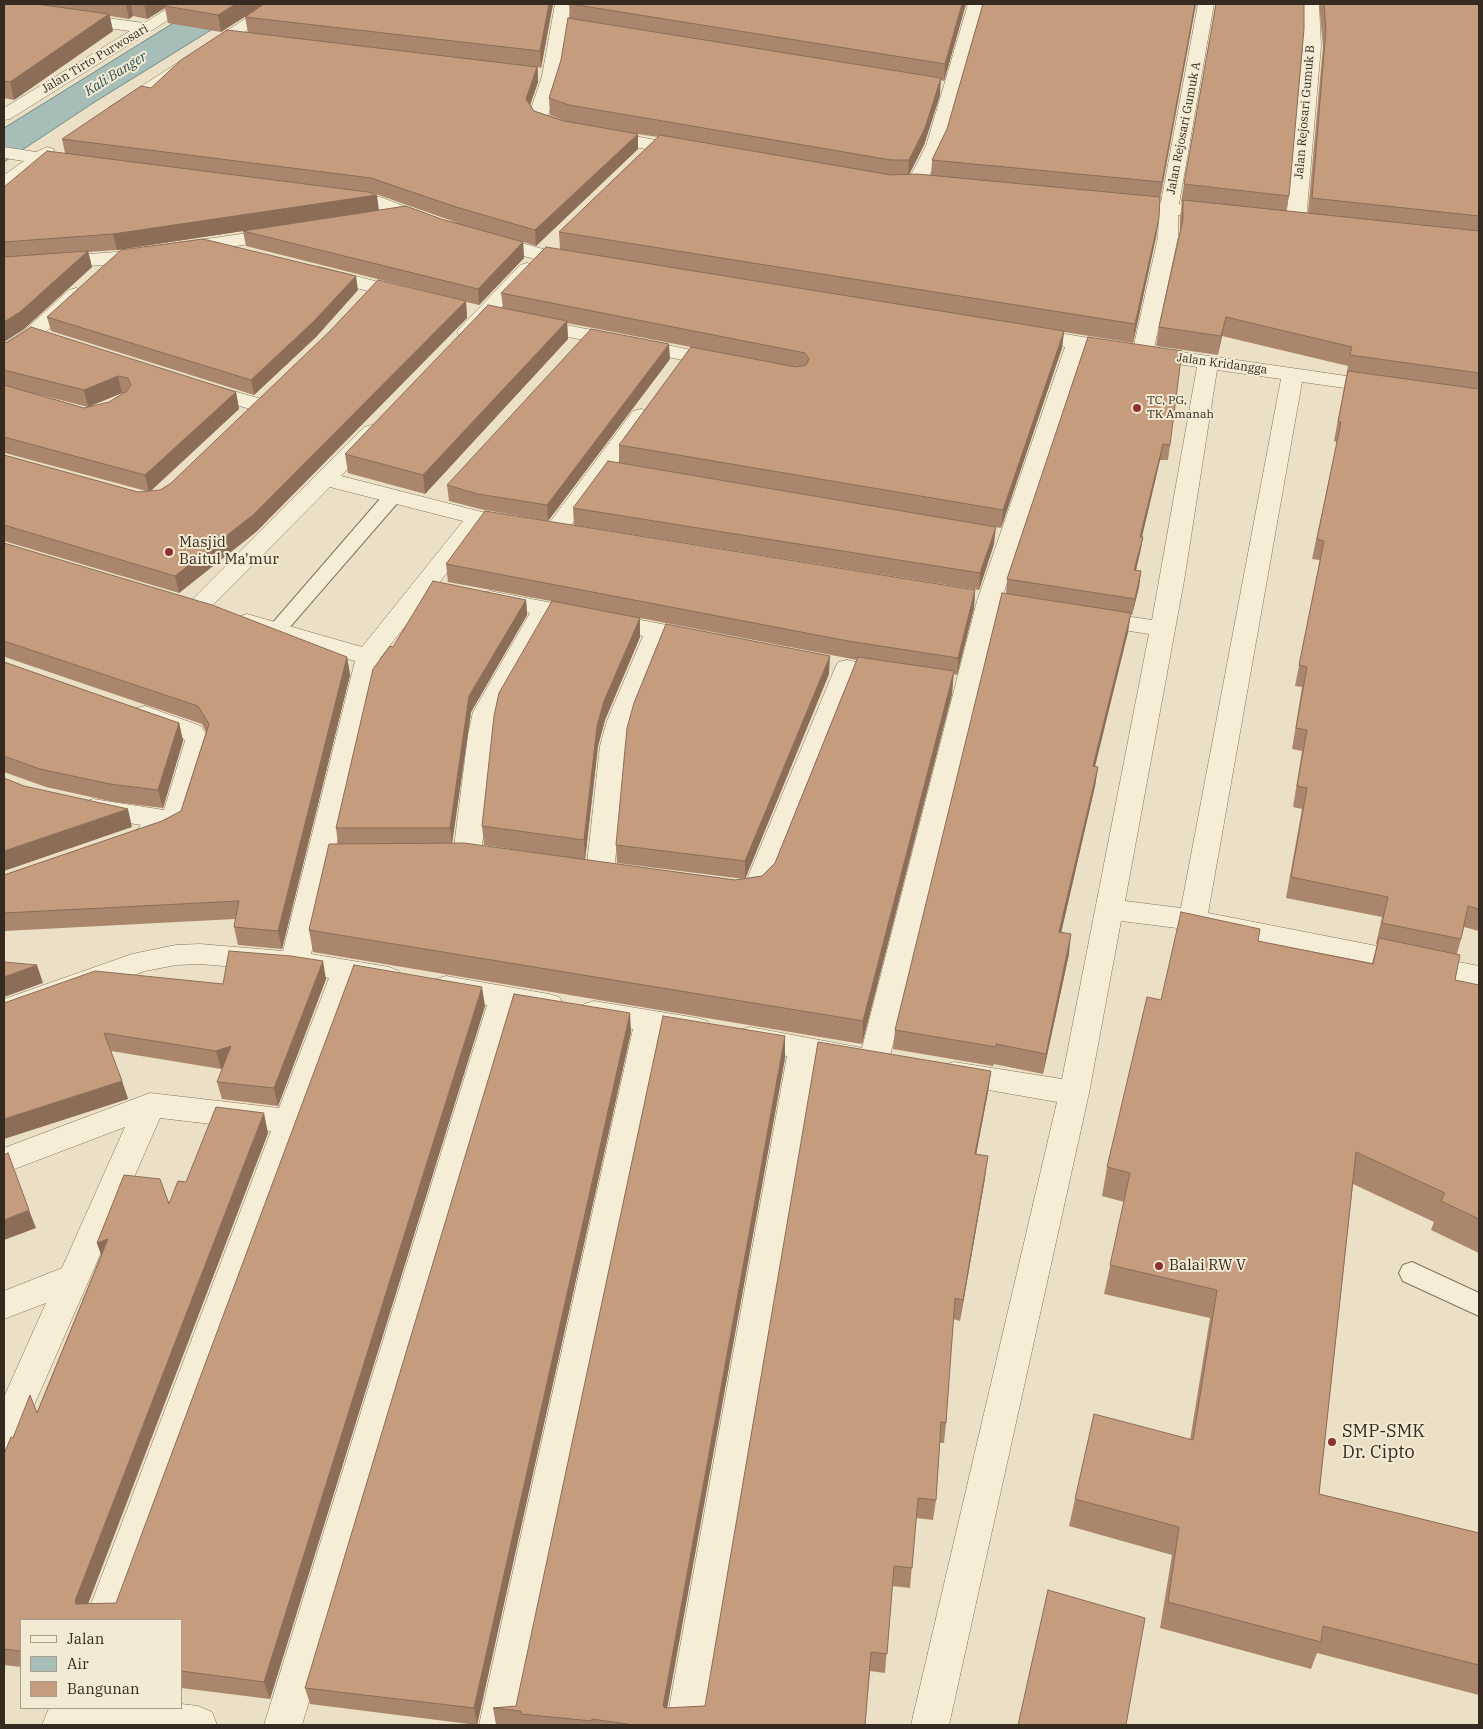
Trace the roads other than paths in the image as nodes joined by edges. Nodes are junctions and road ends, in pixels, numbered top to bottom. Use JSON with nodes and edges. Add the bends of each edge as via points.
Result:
{"nodes":[{"id":1,"x":186,"y":4,"type":"edge"},
{"id":2,"x":279,"y":4,"type":"edge"},
{"id":3,"x":564,"y":4,"type":"edge"},
{"id":4,"x":976,"y":4,"type":"edge"},
{"id":5,"x":1206,"y":4,"type":"edge"},
{"id":6,"x":1311,"y":4,"type":"edge"},
{"id":7,"x":4,"y":9,"type":"edge"},
{"id":8,"x":560,"y":26,"type":"junction"},
{"id":9,"x":146,"y":28,"type":"junction"},
{"id":10,"x":579,"y":29,"type":"edge"},
{"id":11,"x":226,"y":38,"type":"junction"},
{"id":12,"x":255,"y":41,"type":"edge"},
{"id":13,"x":532,"y":74,"type":"edge"},
{"id":14,"x":551,"y":76,"type":"junction"},
{"id":15,"x":932,"y":86,"type":"edge"},
{"id":16,"x":951,"y":89,"type":"junction"},
{"id":17,"x":4,"y":115,"type":"edge"},
{"id":18,"x":104,"y":117,"type":"edge"},
{"id":19,"x":64,"y":143,"type":"edge"},
{"id":20,"x":656,"y":145,"type":"junction"},
{"id":21,"x":4,"y":153,"type":"edge"},
{"id":22,"x":705,"y":154,"type":"edge"},
{"id":23,"x":31,"y":158,"type":"junction"},
{"id":24,"x":642,"y":159,"type":"edge"},
{"id":25,"x":98,"y":166,"type":"edge"},
{"id":26,"x":871,"y":181,"type":"edge"},
{"id":27,"x":4,"y":184,"type":"edge"},
{"id":28,"x":916,"y":184,"type":"junction"},
{"id":29,"x":936,"y":186,"type":"edge"},
{"id":30,"x":323,"y":194,"type":"edge"},
{"id":31,"x":1101,"y":202,"type":"edge"},
{"id":32,"x":1169,"y":209,"type":"junction"},
{"id":33,"x":1208,"y":212,"type":"edge"},
{"id":34,"x":407,"y":215,"type":"junction"},
{"id":35,"x":1276,"y":219,"type":"edge"},
{"id":36,"x":369,"y":221,"type":"edge"},
{"id":37,"x":442,"y":226,"type":"edge"},
{"id":38,"x":302,"y":231,"type":"edge"},
{"id":39,"x":468,"y":234,"type":"edge"},
{"id":40,"x":207,"y":245,"type":"junction"},
{"id":41,"x":548,"y":248,"type":"junction"},
{"id":42,"x":253,"y":257,"type":"edge"},
{"id":43,"x":117,"y":258,"type":"junction"},
{"id":44,"x":600,"y":264,"type":"edge"},
{"id":45,"x":4,"y":266,"type":"edge"},
{"id":46,"x":300,"y":268,"type":"edge"},
{"id":47,"x":374,"y":287,"type":"junction"},
{"id":48,"x":429,"y":300,"type":"edge"},
{"id":49,"x":356,"y":306,"type":"edge"},
{"id":50,"x":491,"y":316,"type":"junction"},
{"id":51,"x":1009,"y":331,"type":"edge"},
{"id":52,"x":32,"y":334,"type":"junction"},
{"id":53,"x":586,"y":335,"type":"junction"},
{"id":54,"x":57,"y":342,"type":"edge"},
{"id":55,"x":1077,"y":342,"type":"junction"},
{"id":56,"x":457,"y":343,"type":"edge"},
{"id":57,"x":4,"y":353,"type":"edge"},
{"id":58,"x":1143,"y":353,"type":"junction"},
{"id":59,"x":566,"y":356,"type":"edge"},
{"id":60,"x":1208,"y":362,"type":"junction"},
{"id":61,"x":742,"y":366,"type":"edge"},
{"id":62,"x":1293,"y":374,"type":"junction"},
{"id":63,"x":184,"y":382,"type":"edge"},
{"id":64,"x":1401,"y":390,"type":"edge"},
{"id":65,"x":653,"y":400,"type":"edge"},
{"id":66,"x":257,"y":406,"type":"edge"},
{"id":67,"x":388,"y":415,"type":"edge"},
{"id":68,"x":327,"y":479,"type":"junction"},
{"id":69,"x":393,"y":496,"type":"junction"},
{"id":70,"x":584,"y":535,"type":"edge"},
{"id":71,"x":424,"y":586,"type":"junction"},
{"id":72,"x":173,"y":601,"type":"edge"},
{"id":73,"x":197,"y":608,"type":"junction"},
{"id":74,"x":545,"y":609,"type":"junction"},
{"id":75,"x":1066,"y":614,"type":"edge"},
{"id":76,"x":1163,"y":629,"type":"junction"},
{"id":77,"x":276,"y":630,"type":"junction"},
{"id":78,"x":657,"y":631,"type":"junction"},
{"id":79,"x":724,"y":644,"type":"edge"},
{"id":80,"x":368,"y":657,"type":"junction"},
{"id":81,"x":847,"y":668,"type":"dead end"},
{"id":82,"x":123,"y":707,"type":"edge"},
{"id":83,"x":67,"y":802,"type":"edge"},
{"id":84,"x":174,"y":821,"type":"junction"},
{"id":85,"x":122,"y":842,"type":"edge"},
{"id":86,"x":389,"y":855,"type":"edge"},
{"id":87,"x":438,"y":855,"type":"edge"},
{"id":88,"x":467,"y":855,"type":"junction"},
{"id":89,"x":321,"y":856,"type":"junction"},
{"id":90,"x":496,"y":859,"type":"edge"},
{"id":91,"x":572,"y":869,"type":"edge"},
{"id":92,"x":600,"y":873,"type":"junction"},
{"id":93,"x":629,"y":877,"type":"edge"},
{"id":94,"x":706,"y":887,"type":"edge"},
{"id":95,"x":1109,"y":909,"type":"junction"},
{"id":96,"x":1193,"y":920,"type":"junction"},
{"id":97,"x":295,"y":962,"type":"junction"},
{"id":98,"x":346,"y":971,"type":"junction"},
{"id":99,"x":1479,"y":977,"type":"edge"},
{"id":100,"x":504,"y":997,"type":"junction"},
{"id":101,"x":4,"y":1010,"type":"edge"},
{"id":102,"x":650,"y":1021,"type":"junction"},
{"id":103,"x":803,"y":1048,"type":"junction"},
{"id":104,"x":874,"y":1060,"type":"junction"},
{"id":105,"x":902,"y":1065,"type":"edge"},
{"id":106,"x":931,"y":1069,"type":"edge"},
{"id":107,"x":1074,"y":1093,"type":"junction"},
{"id":108,"x":150,"y":1105,"type":"junction"},
{"id":109,"x":290,"y":1122,"type":"junction"},
{"id":110,"x":4,"y":1161,"type":"edge"},
{"id":111,"x":1412,"y":1273,"type":"dead end"},
{"id":112,"x":72,"y":1278,"type":"junction"},
{"id":113,"x":4,"y":1305,"type":"edge"},
{"id":114,"x":1479,"y":1305,"type":"edge"},
{"id":115,"x":4,"y":1434,"type":"edge"},
{"id":116,"x":103,"y":1619,"type":"edge"},
{"id":117,"x":69,"y":1709,"type":"edge"},
{"id":118,"x":88,"y":1709,"type":"edge"},
{"id":119,"x":61,"y":1725,"type":"edge"},
{"id":120,"x":198,"y":1725,"type":"edge"},
{"id":121,"x":283,"y":1725,"type":"edge"},
{"id":122,"x":498,"y":1725,"type":"edge"},
{"id":123,"x":685,"y":1725,"type":"edge"},
{"id":124,"x":930,"y":1725,"type":"edge"}],
"edges":[{"from":1,"to":9,"type":"street","name":"Jalan Tirto Purwosari"},
{"from":2,"to":11,"type":"street"},
{"from":3,"to":8,"type":"street"},
{"from":4,"to":16,"type":"street"},
{"from":5,"to":32,"type":"street","name":"Jalan Rejosari Gumuk A"},
{"from":6,"to":35,"type":"street","name":"Jalan Rejosari Gumuk B","via":[[1306,222]]},
{"from":7,"to":9,"type":"street"},
{"from":8,"to":10,"type":"street"},
{"from":8,"to":14,"type":"street"},
{"from":9,"to":17,"type":"street","name":"Jalan Tirto Purwosari"},
{"from":11,"to":12,"type":"street"},
{"from":11,"to":18,"type":"street"},
{"from":13,"to":14,"type":"street"},
{"from":14,"to":20,"type":"street","via":[[538,115],[542,120],[565,129]]},
{"from":15,"to":16,"type":"street"},
{"from":16,"to":28,"type":"street","via":[[935,146]]},
{"from":19,"to":23,"type":"street"},
{"from":20,"to":22,"type":"street"},
{"from":20,"to":24,"type":"street"},
{"from":21,"to":23,"type":"street"},
{"from":23,"to":25,"type":"street"},
{"from":23,"to":27,"type":"street"},
{"from":26,"to":28,"type":"street","via":[[890,185]]},
{"from":28,"to":29,"type":"street"},
{"from":30,"to":34,"type":"street","via":[[373,201]]},
{"from":31,"to":32,"type":"street","name":"Jalan Rejosari Gumuk A"},
{"from":32,"to":33,"type":"street"},
{"from":32,"to":58,"type":"street","via":[[1168,237]]},
{"from":34,"to":36,"type":"street"},
{"from":34,"to":37,"type":"street"},
{"from":38,"to":40,"type":"street"},
{"from":39,"to":41,"type":"street"},
{"from":40,"to":42,"type":"street"},
{"from":40,"to":43,"type":"street"},
{"from":41,"to":44,"type":"street"},
{"from":41,"to":50,"type":"street"},
{"from":43,"to":45,"type":"street"},
{"from":43,"to":52,"type":"street"},
{"from":46,"to":47,"type":"street"},
{"from":47,"to":48,"type":"street"},
{"from":47,"to":49,"type":"street"},
{"from":50,"to":53,"type":"street"},
{"from":50,"to":56,"type":"street"},
{"from":51,"to":55,"type":"street","name":"Jalan Kridangga"},
{"from":52,"to":54,"type":"street"},
{"from":52,"to":57,"type":"street"},
{"from":53,"to":59,"type":"street"},
{"from":53,"to":61,"type":"street","via":[[681,362]]},
{"from":55,"to":58,"type":"street","name":"Jalan Kridangga"},
{"from":55,"to":104,"type":"street","via":[[1000,537],[989,601],[958,685]]},
{"from":58,"to":60,"type":"street","name":"Jalan Kridangga"},
{"from":60,"to":62,"type":"street","name":"Jalan Kridangga"},
{"from":60,"to":76,"type":"street"},
{"from":62,"to":64,"type":"street","name":"Jalan Kridangga"},
{"from":62,"to":96,"type":"street"},
{"from":63,"to":66,"type":"street"},
{"from":65,"to":70,"type":"street","via":[[611,470],[545,529]]},
{"from":67,"to":68,"type":"street"},
{"from":68,"to":69,"type":"street"},
{"from":68,"to":73,"type":"street"},
{"from":69,"to":71,"type":"street","via":[[436,499],[487,520]]},
{"from":69,"to":77,"type":"lane"},
{"from":71,"to":74,"type":"street"},
{"from":71,"to":80,"type":"street"},
{"from":72,"to":73,"type":"street"},
{"from":73,"to":77,"type":"street"},
{"from":74,"to":78,"type":"street"},
{"from":74,"to":88,"type":"street","via":[[486,712]]},
{"from":75,"to":76,"type":"street"},
{"from":76,"to":95,"type":"street"},
{"from":77,"to":80,"type":"street"},
{"from":78,"to":79,"type":"street"},
{"from":78,"to":92,"type":"street","via":[[613,746]]},
{"from":80,"to":89,"type":"street"},
{"from":81,"to":94,"type":"street","via":[[759,885],[743,891]]},
{"from":82,"to":84,"type":"street","via":[[192,732],[198,741]]},
{"from":83,"to":84,"type":"street","via":[[114,813]]},
{"from":84,"to":85,"type":"street"},
{"from":86,"to":89,"type":"street"},
{"from":87,"to":88,"type":"street"},
{"from":88,"to":90,"type":"street"},
{"from":89,"to":97,"type":"street"},
{"from":91,"to":92,"type":"street"},
{"from":92,"to":93,"type":"street"},
{"from":95,"to":96,"type":"street"},
{"from":95,"to":107,"type":"street"},
{"from":96,"to":99,"type":"street"},
{"from":97,"to":98,"type":"street"},
{"from":97,"to":101,"type":"street","via":[[176,955],[142,962]]},
{"from":98,"to":100,"type":"street"},
{"from":98,"to":109,"type":"street"},
{"from":100,"to":102,"type":"street"},
{"from":100,"to":121,"type":"street"},
{"from":102,"to":103,"type":"street"},
{"from":102,"to":122,"type":"street"},
{"from":103,"to":104,"type":"street"},
{"from":103,"to":123,"type":"street"},
{"from":104,"to":105,"type":"street"},
{"from":106,"to":107,"type":"street"},
{"from":107,"to":124,"type":"street"},
{"from":108,"to":109,"type":"street"},
{"from":108,"to":110,"type":"street"},
{"from":108,"to":112,"type":"street"},
{"from":109,"to":116,"type":"street"},
{"from":111,"to":114,"type":"lane"},
{"from":112,"to":113,"type":"street"},
{"from":112,"to":115,"type":"street"},
{"from":117,"to":119,"type":"street"},
{"from":118,"to":120,"type":"street"}]}
